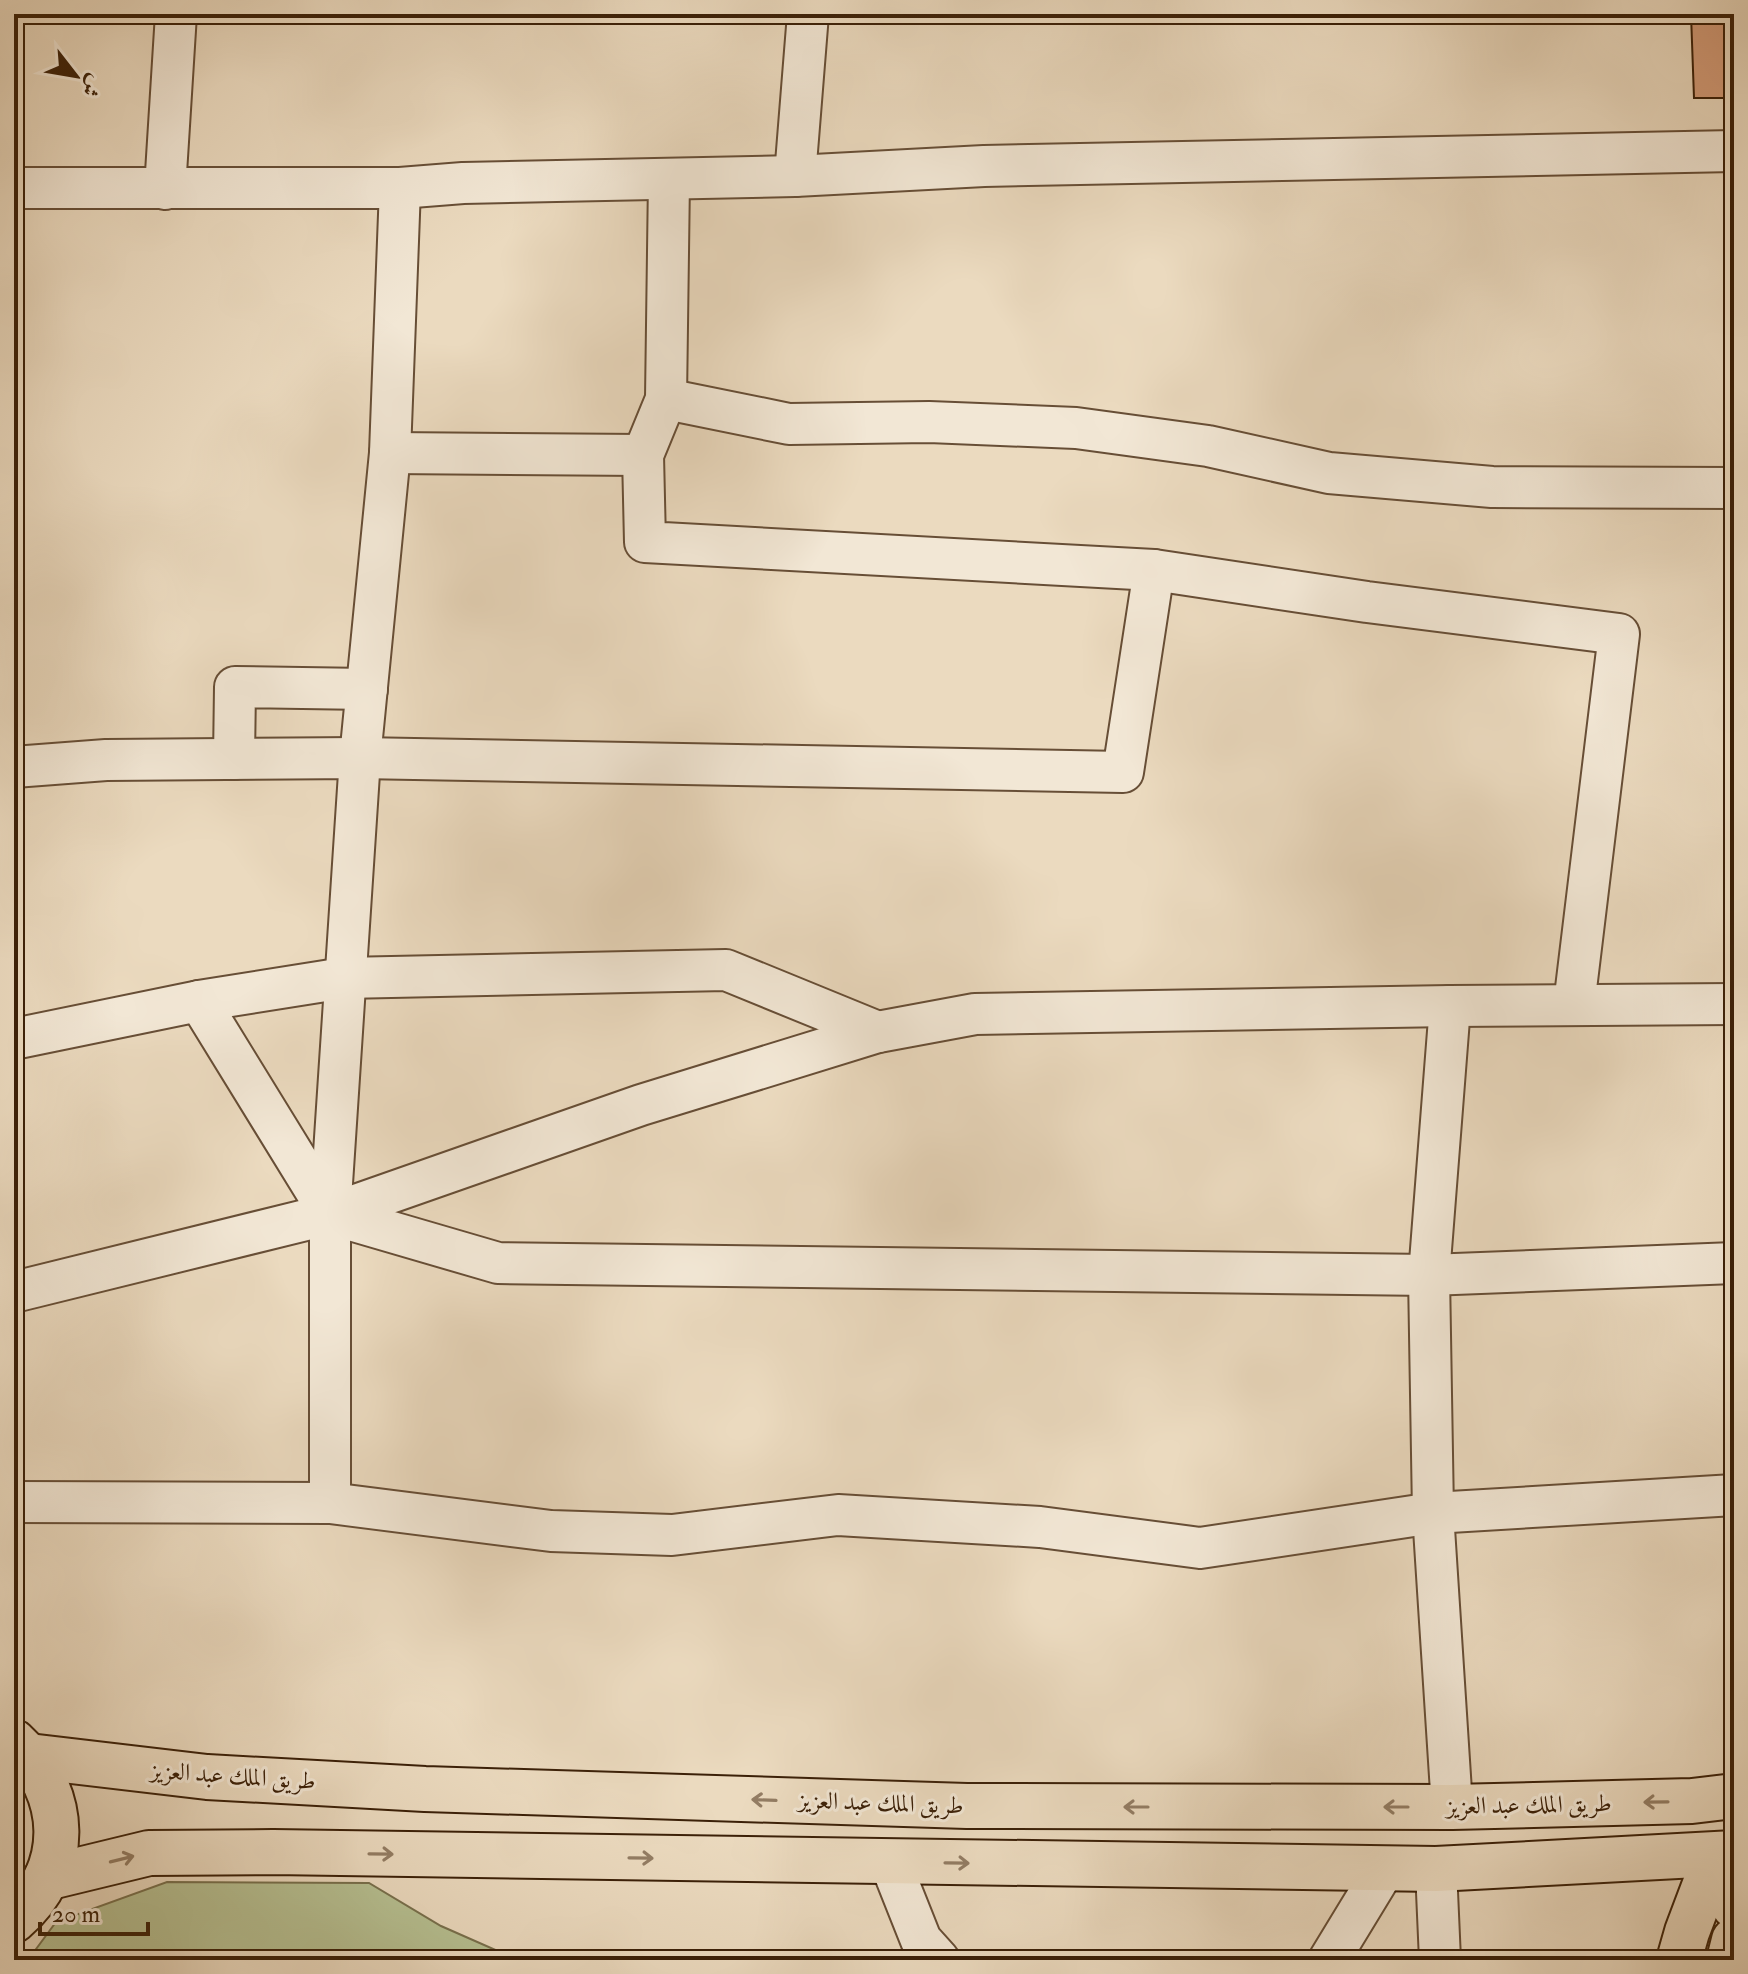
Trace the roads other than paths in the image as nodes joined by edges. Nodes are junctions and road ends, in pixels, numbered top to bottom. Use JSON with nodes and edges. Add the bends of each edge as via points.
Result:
{"nodes":[{"id":1,"x":176,"y":14,"type":"edge"},
{"id":2,"x":808,"y":14,"type":"edge"},
{"id":3,"x":1734,"y":151,"type":"edge"},
{"id":4,"x":795,"y":176,"type":"junction"},
{"id":5,"x":669,"y":179,"type":"junction"},
{"id":6,"x":14,"y":188,"type":"edge"},
{"id":7,"x":400,"y":188,"type":"junction"},
{"id":8,"x":165,"y":189,"type":"junction"},
{"id":9,"x":666,"y":399,"type":"junction"},
{"id":10,"x":390,"y":453,"type":"junction"},
{"id":11,"x":643,"y":455,"type":"junction"},
{"id":12,"x":1734,"y":488,"type":"edge"},
{"id":13,"x":1154,"y":570,"type":"junction"},
{"id":14,"x":367,"y":689,"type":"junction"},
{"id":15,"x":360,"y":758,"type":"junction"},
{"id":16,"x":234,"y":759,"type":"junction"},
{"id":17,"x":14,"y":767,"type":"edge"},
{"id":18,"x":344,"y":978,"type":"junction"},
{"id":19,"x":199,"y":1001,"type":"junction"},
{"id":20,"x":1734,"y":1004,"type":"edge"},
{"id":21,"x":1574,"y":1005,"type":"junction"},
{"id":22,"x":1450,"y":1006,"type":"junction"},
{"id":23,"x":878,"y":1032,"type":"junction"},
{"id":24,"x":14,"y":1039,"type":"edge"},
{"id":25,"x":330,"y":1214,"type":"junction"},
{"id":26,"x":1734,"y":1263,"type":"edge"},
{"id":27,"x":1429,"y":1275,"type":"junction"},
{"id":28,"x":14,"y":1292,"type":"edge"},
{"id":29,"x":1734,"y":1495,"type":"edge"},
{"id":30,"x":14,"y":1502,"type":"edge"},
{"id":31,"x":330,"y":1503,"type":"junction"},
{"id":32,"x":1433,"y":1513,"type":"junction"},
{"id":33,"x":21,"y":1749,"type":"edge"},
{"id":34,"x":1734,"y":1796,"type":"edge"},
{"id":35,"x":1452,"y":1807,"type":"junction"},
{"id":36,"x":1725,"y":1854,"type":"edge"},
{"id":37,"x":890,"y":1862,"type":"junction"},
{"id":38,"x":1385,"y":1868,"type":"junction"},
{"id":39,"x":1436,"y":1869,"type":"junction"},
{"id":40,"x":46,"y":1878,"type":"junction"},
{"id":41,"x":1734,"y":1906,"type":"edge"},
{"id":42,"x":14,"y":1920,"type":"edge"},
{"id":43,"x":1734,"y":1940,"type":"edge"},
{"id":44,"x":939,"y":1960,"type":"edge"},
{"id":45,"x":1329,"y":1960,"type":"edge"},
{"id":46,"x":1440,"y":1960,"type":"edge"},
{"id":47,"x":1679,"y":1960,"type":"edge"},
{"id":48,"x":1729,"y":1960,"type":"edge"}],
"edges":[{"from":1,"to":8,"type":"street"},
{"from":2,"to":4,"type":"street"},
{"from":3,"to":4,"type":"street","via":[[1029,165]]},
{"from":4,"to":5,"type":"street"},
{"from":5,"to":7,"type":"street"},
{"from":5,"to":9,"type":"street"},
{"from":6,"to":8,"type":"street"},
{"from":7,"to":8,"type":"street"},
{"from":7,"to":10,"type":"street"},
{"from":9,"to":11,"type":"street"},
{"from":9,"to":12,"type":"street","via":[[789,424],[1076,428],[1208,446],[1329,473],[1492,487]]},
{"from":10,"to":11,"type":"street"},
{"from":10,"to":14,"type":"street"},
{"from":11,"to":13,"type":"street","via":[[645,542]]},
{"from":13,"to":15,"type":"street","via":[[1123,772]]},
{"from":13,"to":21,"type":"street","via":[[1619,634]]},
{"from":14,"to":15,"type":"street"},
{"from":14,"to":16,"type":"street","via":[[235,687]]},
{"from":15,"to":16,"type":"street"},
{"from":15,"to":18,"type":"street"},
{"from":16,"to":17,"type":"street"},
{"from":18,"to":19,"type":"street"},
{"from":18,"to":23,"type":"street","via":[[726,970]]},
{"from":18,"to":25,"type":"street"},
{"from":19,"to":24,"type":"street"},
{"from":19,"to":25,"type":"street"},
{"from":20,"to":21,"type":"street"},
{"from":21,"to":22,"type":"street"},
{"from":22,"to":23,"type":"street","via":[[975,1014]]},
{"from":22,"to":27,"type":"street"},
{"from":23,"to":25,"type":"street","via":[[641,1105]]},
{"from":25,"to":27,"type":"street","via":[[498,1263]]},
{"from":25,"to":28,"type":"street"},
{"from":25,"to":31,"type":"street"},
{"from":26,"to":27,"type":"street"},
{"from":27,"to":32,"type":"street"},
{"from":29,"to":32,"type":"street"},
{"from":30,"to":31,"type":"street"},
{"from":31,"to":32,"type":"street","via":[[551,1531],[672,1535],[838,1515],[1040,1527],[1200,1548]]},
{"from":32,"to":35,"type":"street"},
{"from":35,"to":33,"type":"main road","name":"طريق الملك عبد العزيز","one_way":true,"via":[[967,1806],[441,1789],[207,1777]]},
{"from":33,"to":40,"type":"main road","via":[[41,1773],[56,1814]]},
{"from":34,"to":35,"type":"main road","name":"طريق الملك عبد العزيز","one_way":true},
{"from":36,"to":39,"type":"main road"},
{"from":36,"to":41,"type":"main road"},
{"from":36,"to":47,"type":"main road"},
{"from":37,"to":38,"type":"main road","one_way":true},
{"from":40,"to":37,"type":"main road","one_way":true,"via":[[149,1853]]},
{"from":37,"to":44,"type":"street","via":[[921,1940]]},
{"from":38,"to":39,"type":"main road"},
{"from":38,"to":45,"type":"street"},
{"from":39,"to":46,"type":"street"},
{"from":40,"to":42,"type":"main road"},
{"from":43,"to":48,"type":"main road"}]}
